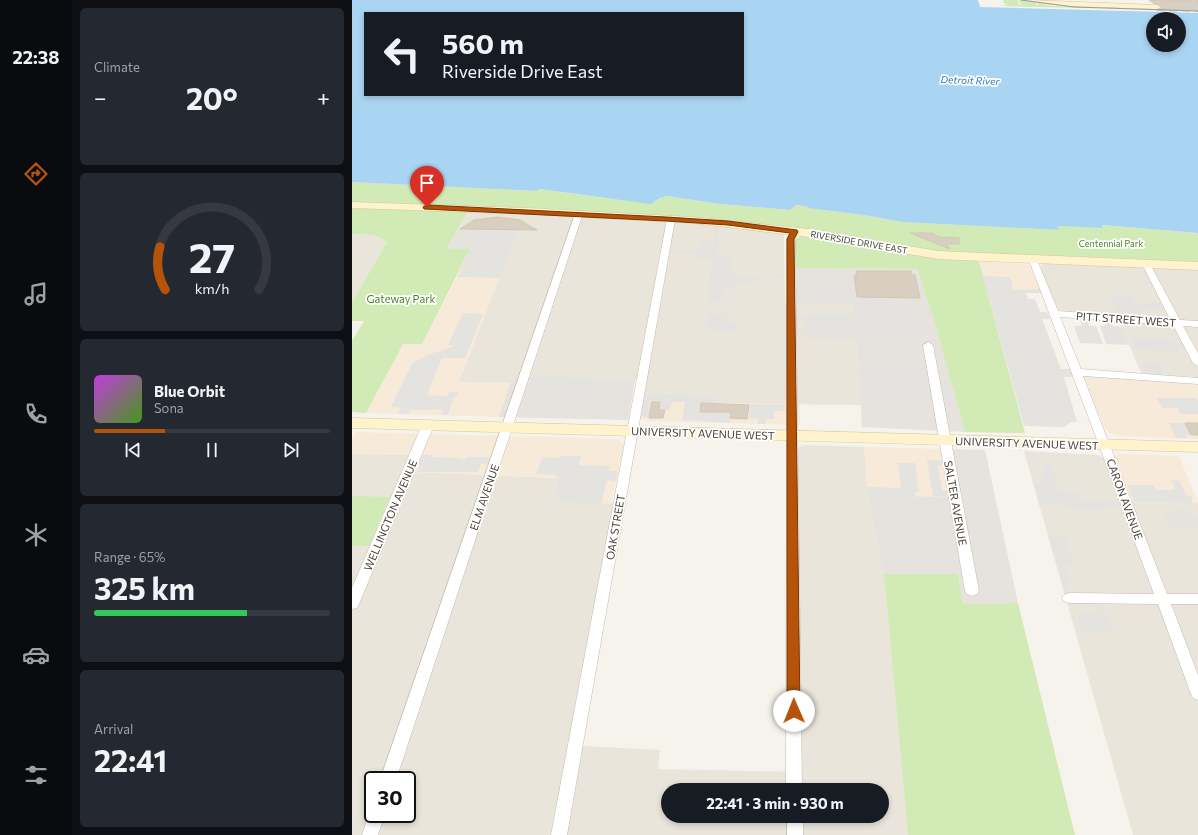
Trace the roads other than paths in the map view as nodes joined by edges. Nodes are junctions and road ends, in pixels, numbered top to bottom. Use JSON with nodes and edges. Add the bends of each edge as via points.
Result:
{"nodes":[{"id":1,"x":1033,"y":0,"type":"edge"},
{"id":2,"x":1157,"y":7,"type":"tunnel mouth"},
{"id":3,"x":352,"y":205,"type":"edge"},
{"id":4,"x":579,"y":213,"type":"junction"},
{"id":5,"x":671,"y":219,"type":"junction"},
{"id":6,"x":794,"y":232,"type":"junction"},
{"id":7,"x":1033,"y":260,"type":"junction"},
{"id":8,"x":1146,"y":264,"type":"junction"},
{"id":9,"x":1198,"y":266,"type":"edge"},
{"id":10,"x":1054,"y":314,"type":"junction"},
{"id":11,"x":1177,"y":323,"type":"junction"},
{"id":12,"x":1198,"y":324,"type":"edge"},
{"id":13,"x":928,"y":345,"type":"dead end"},
{"id":14,"x":1198,"y":363,"type":"edge"},
{"id":15,"x":1077,"y":372,"type":"junction"},
{"id":16,"x":1198,"y":381,"type":"edge"},
{"id":17,"x":352,"y":423,"type":"edge"},
{"id":18,"x":428,"y":425,"type":"junction"},
{"id":19,"x":507,"y":427,"type":"junction"},
{"id":20,"x":632,"y":431,"type":"junction"},
{"id":21,"x":792,"y":436,"type":"junction"},
{"id":22,"x":945,"y":440,"type":"junction"},
{"id":23,"x":1106,"y":445,"type":"junction"},
{"id":24,"x":1198,"y":448,"type":"edge"},
{"id":25,"x":972,"y":591,"type":"dead end"},
{"id":26,"x":1069,"y":598,"type":"dead end"},
{"id":27,"x":1163,"y":599,"type":"junction"},
{"id":28,"x":1198,"y":599,"type":"edge"},
{"id":29,"x":352,"y":604,"type":"edge"},
{"id":30,"x":1198,"y":694,"type":"edge"},
{"id":31,"x":391,"y":771,"type":"edge"},
{"id":32,"x":794,"y":783,"type":"edge"},
{"id":33,"x":374,"y":823,"type":"edge"},
{"id":34,"x":795,"y":823,"type":"edge"},
{"id":35,"x":370,"y":835,"type":"edge"},
{"id":36,"x":559,"y":835,"type":"edge"},
{"id":37,"x":795,"y":835,"type":"edge"}],
"edges":[{"from":1,"to":2,"type":"main road","via":[[1064,4]]},
{"from":3,"to":4,"type":"main road","name":"RIVERSIDE DRIVE EAST"},
{"from":4,"to":5,"type":"main road","name":"RIVERSIDE DRIVE EAST"},
{"from":4,"to":19,"type":"street","name":"ELM AVENUE"},
{"from":5,"to":6,"type":"main road","name":"RIVERSIDE DRIVE EAST","via":[[738,224]]},
{"from":5,"to":20,"type":"street","name":"OAK STREET"},
{"from":6,"to":7,"type":"main road","name":"RIVERSIDE DRIVE EAST","via":[[938,255]]},
{"from":6,"to":21,"type":"street","via":[[791,239]]},
{"from":7,"to":8,"type":"main road","name":"RIVERSIDE DRIVE EAST"},
{"from":7,"to":10,"type":"street","name":"CARON AVENUE"},
{"from":8,"to":9,"type":"main road","name":"RIVERSIDE DRIVE EAST"},
{"from":8,"to":11,"type":"street"},
{"from":10,"to":11,"type":"street","name":"PITT STREET WEST"},
{"from":10,"to":15,"type":"street","name":"CARON AVENUE"},
{"from":11,"to":12,"type":"street","name":"PITT STREET WEST"},
{"from":11,"to":14,"type":"street"},
{"from":13,"to":22,"type":"street","name":"SALTER AVENUE"},
{"from":15,"to":16,"type":"street"},
{"from":15,"to":23,"type":"street","name":"CARON AVENUE"},
{"from":17,"to":18,"type":"main road","name":"UNIVERSITY AVENUE WEST"},
{"from":18,"to":19,"type":"main road","name":"UNIVERSITY AVENUE WEST"},
{"from":18,"to":29,"type":"street","name":"WELLINGTON AVENUE"},
{"from":19,"to":20,"type":"main road","name":"UNIVERSITY AVENUE WEST"},
{"from":19,"to":31,"type":"street","name":"ELM AVENUE"},
{"from":20,"to":21,"type":"main road","name":"UNIVERSITY AVENUE WEST"},
{"from":20,"to":36,"type":"street","name":"OAK STREET"},
{"from":21,"to":22,"type":"main road","name":"UNIVERSITY AVENUE WEST"},
{"from":21,"to":32,"type":"street"},
{"from":22,"to":23,"type":"main road","name":"UNIVERSITY AVENUE WEST"},
{"from":22,"to":25,"type":"street","name":"SALTER AVENUE"},
{"from":23,"to":24,"type":"main road","name":"UNIVERSITY AVENUE WEST"},
{"from":23,"to":27,"type":"street","name":"CARON AVENUE"},
{"from":26,"to":27,"type":"street"},
{"from":27,"to":28,"type":"street"},
{"from":27,"to":30,"type":"street","name":"CARON AVENUE"},
{"from":33,"to":35,"type":"street"},
{"from":34,"to":37,"type":"street"}]}
